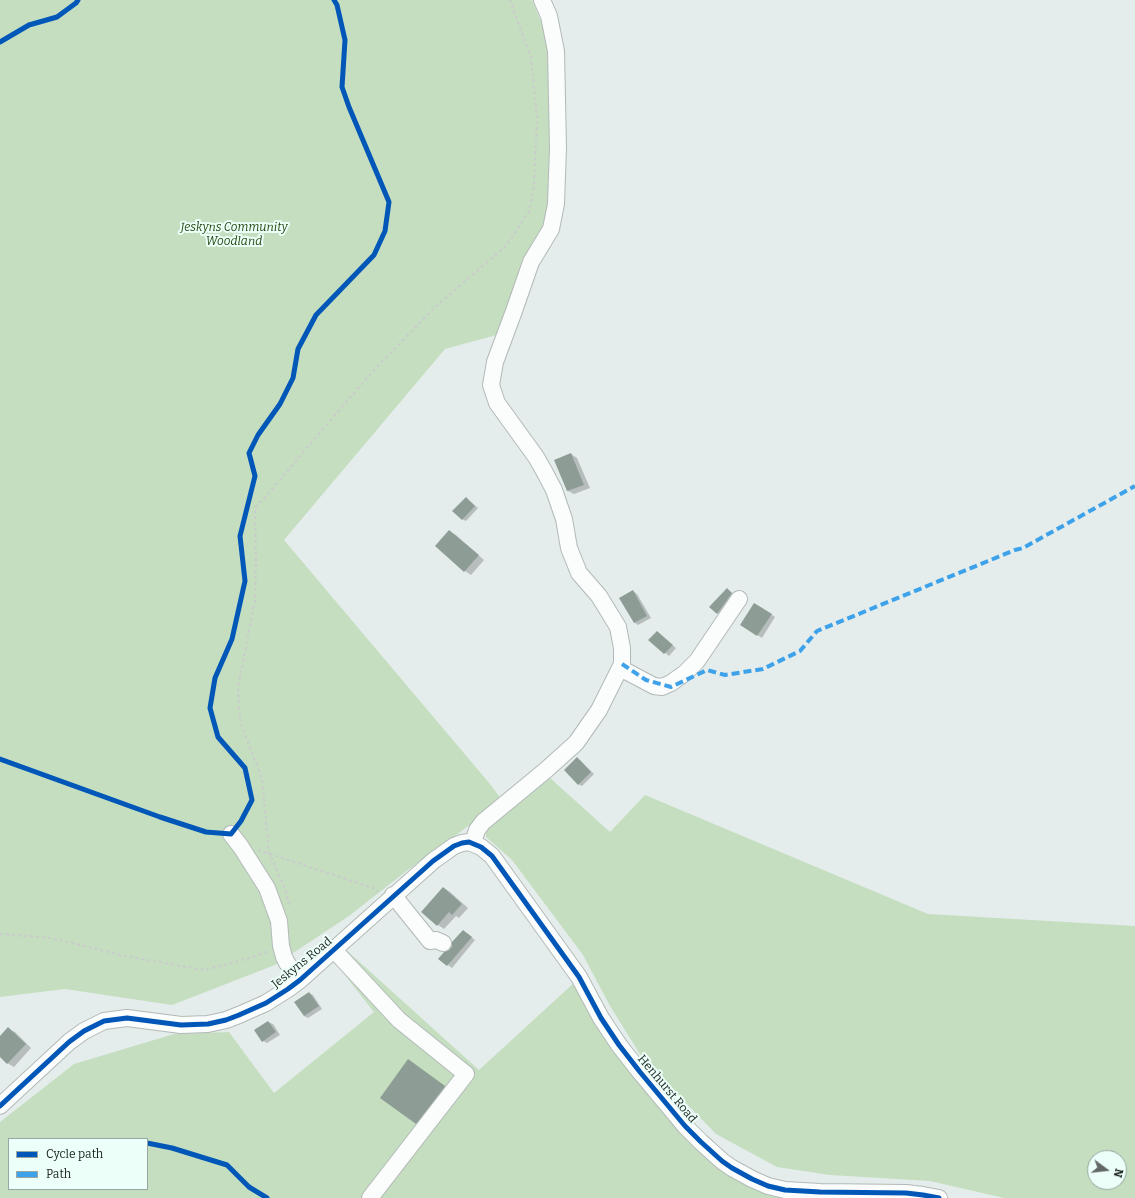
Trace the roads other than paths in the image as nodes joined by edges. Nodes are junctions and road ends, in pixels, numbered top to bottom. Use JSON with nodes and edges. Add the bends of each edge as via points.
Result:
{"nodes":[{"id":1,"x":542,"y":0,"type":"edge"},
{"id":2,"x":739,"y":599,"type":"dead end"},
{"id":3,"x":620,"y":668,"type":"junction"},
{"id":4,"x":231,"y":834,"type":"dead end"},
{"id":5,"x":473,"y":843,"type":"junction"},
{"id":6,"x":390,"y":898,"type":"junction"},
{"id":7,"x":443,"y":943,"type":"dead end"},
{"id":8,"x":334,"y":950,"type":"junction"},
{"id":9,"x":300,"y":980,"type":"junction"},
{"id":10,"x":0,"y":1106,"type":"edge"},
{"id":11,"x":370,"y":1198,"type":"edge"},
{"id":12,"x":940,"y":1198,"type":"edge"}],
"edges":[{"from":1,"to":3,"type":"street","via":[[549,16],[556,52],[556,204],[551,229],[531,262],[495,362],[491,385],[497,403],[536,457],[554,490],[564,519],[569,548],[579,573],[599,596],[618,627],[622,648]]},
{"from":2,"to":3,"type":"street","via":[[697,661],[671,684],[654,686]]},
{"from":3,"to":5,"type":"street","via":[[599,710],[576,743],[483,822]]},
{"from":4,"to":9,"type":"street","via":[[267,888],[279,921],[281,946],[287,962]]},
{"from":5,"to":6,"type":"street","name":"Jeskyns Road","via":[[459,843],[447,850]]},
{"from":5,"to":12,"type":"street","name":"Henhurst Road","via":[[493,858],[580,977],[606,1025],[640,1072],[685,1126],[722,1161],[752,1179],[785,1190],[906,1193]]},
{"from":6,"to":7,"type":"street","via":[[430,941]]},
{"from":6,"to":8,"type":"street","name":"Jeskyns Road"},
{"from":8,"to":9,"type":"street","name":"Jeskyns Road"},
{"from":8,"to":11,"type":"street","via":[[399,1020],[466,1074]]},
{"from":9,"to":10,"type":"street","name":"Jeskyns Road","via":[[278,996],[239,1016],[213,1023],[180,1025],[127,1018],[104,1021],[69,1042]]}]}
